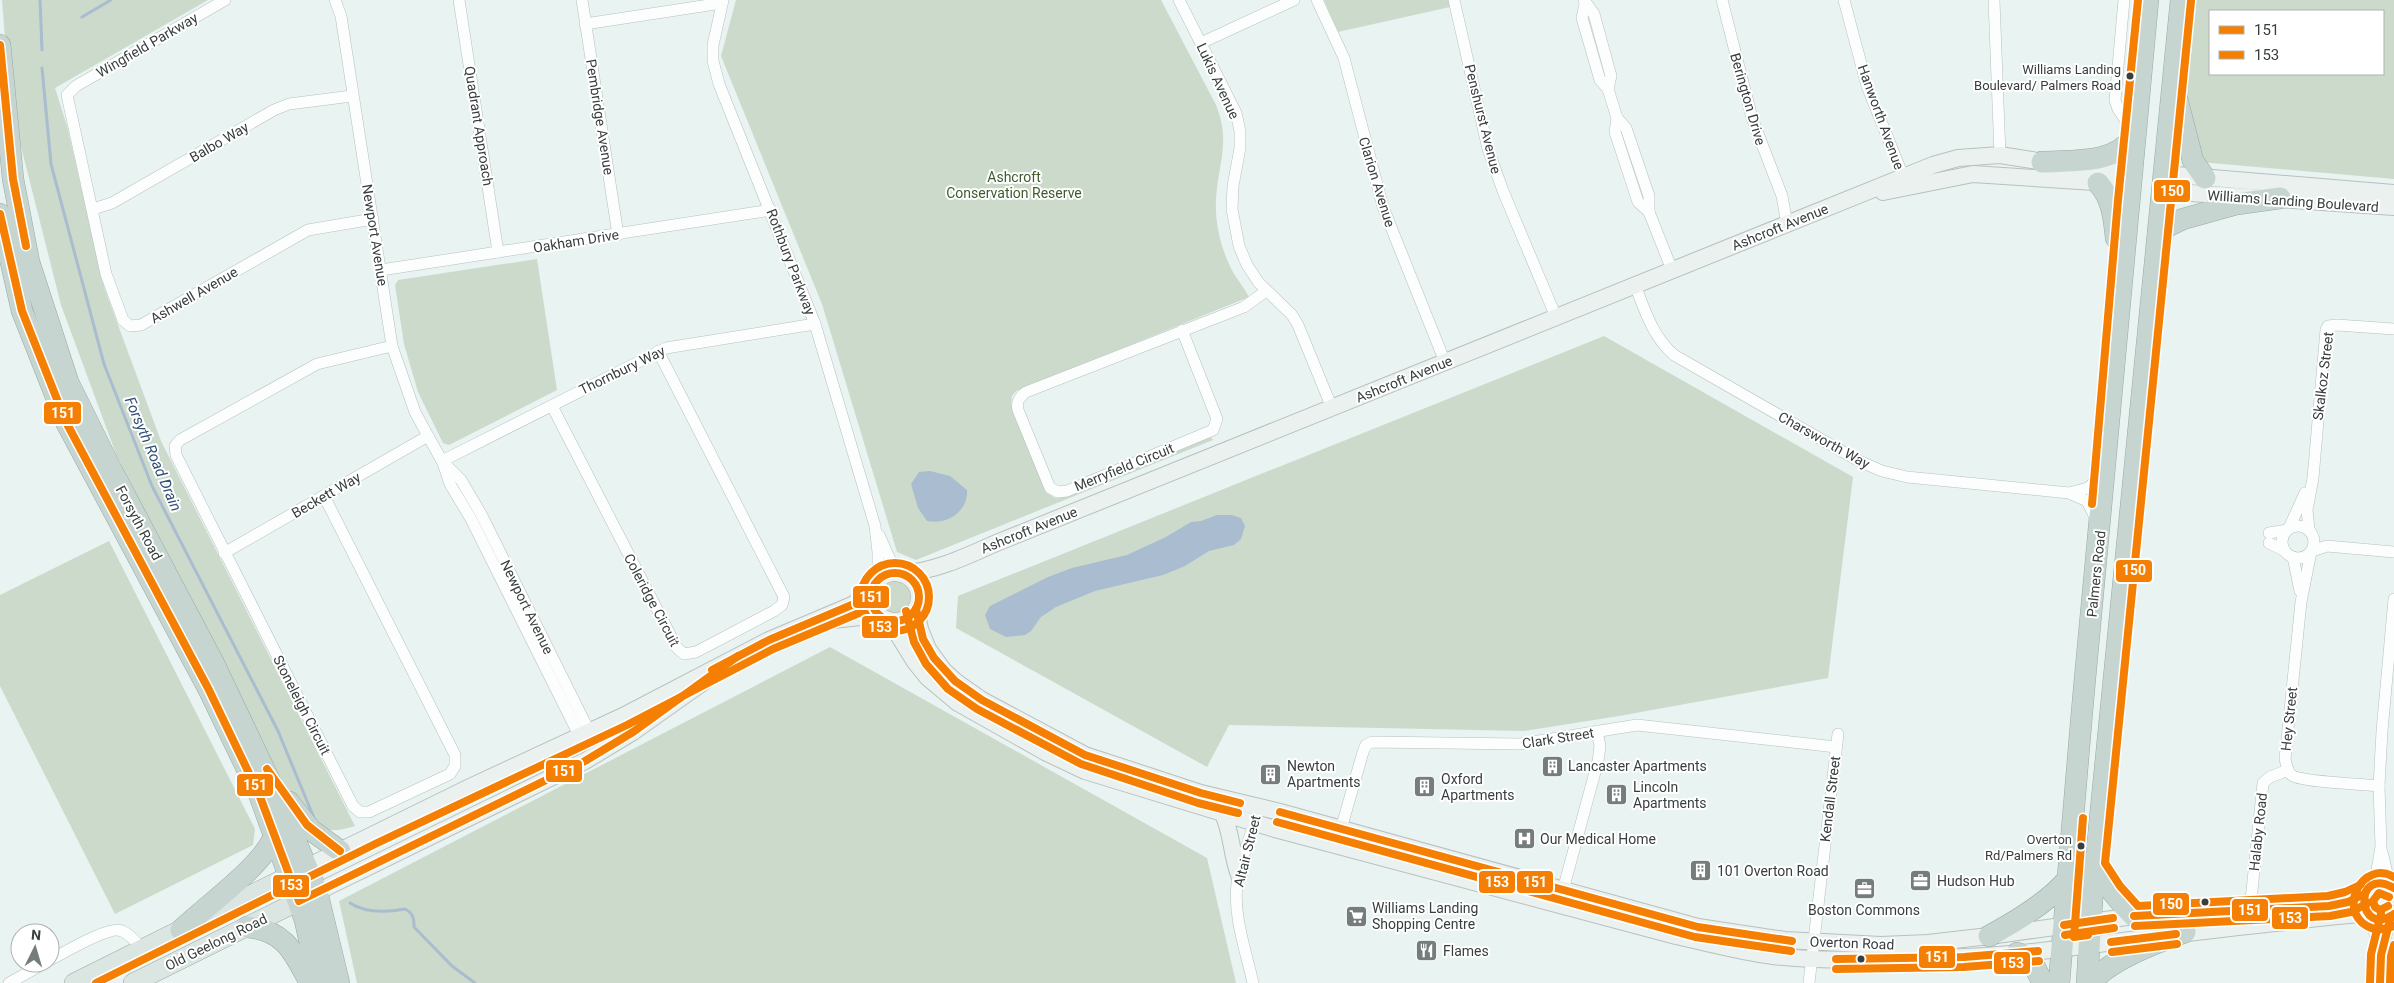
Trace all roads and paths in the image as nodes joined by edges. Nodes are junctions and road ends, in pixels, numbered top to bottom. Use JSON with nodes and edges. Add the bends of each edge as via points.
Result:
{"nodes":[{"id":1,"x":225,"y":0,"type":"edge"},
{"id":2,"x":335,"y":0,"type":"edge"},
{"id":3,"x":459,"y":0,"type":"edge"},
{"id":4,"x":582,"y":0,"type":"edge"},
{"id":5,"x":1179,"y":0,"type":"edge"},
{"id":6,"x":1294,"y":0,"type":"edge"},
{"id":7,"x":1317,"y":0,"type":"edge"},
{"id":8,"x":1454,"y":0,"type":"edge"},
{"id":9,"x":1722,"y":0,"type":"edge"},
{"id":10,"x":1844,"y":0,"type":"edge"},
{"id":11,"x":1994,"y":0,"type":"edge"},
{"id":12,"x":2124,"y":0,"type":"edge"},
{"id":13,"x":2148,"y":0,"type":"edge"},
{"id":14,"x":2181,"y":0,"type":"edge"},
{"id":15,"x":723,"y":1,"type":"edge"},
{"id":16,"x":1585,"y":2,"type":"edge"},
{"id":17,"x":585,"y":24,"type":"junction"},
{"id":18,"x":1201,"y":43,"type":"junction"},
{"id":19,"x":0,"y":45,"type":"edge"},
{"id":20,"x":2173,"y":79,"type":"junction"},
{"id":21,"x":69,"y":92,"type":"joint"},
{"id":22,"x":352,"y":96,"type":"junction"},
{"id":23,"x":2135,"y":134,"type":"junction"},
{"id":24,"x":4,"y":138,"type":"edge"},
{"id":25,"x":2000,"y":155,"type":"junction"},
{"id":26,"x":2042,"y":162,"type":"junction"},
{"id":27,"x":1903,"y":176,"type":"junction"},
{"id":28,"x":2206,"y":178,"type":"junction"},
{"id":29,"x":2130,"y":180,"type":"junction"},
{"id":30,"x":2098,"y":182,"type":"junction"},
{"id":31,"x":2163,"y":183,"type":"junction"},
{"id":32,"x":2394,"y":193,"type":"edge"},
{"id":33,"x":1854,"y":197,"type":"junction"},
{"id":34,"x":2280,"y":198,"type":"junction"},
{"id":35,"x":2394,"y":207,"type":"edge"},
{"id":36,"x":93,"y":209,"type":"junction"},
{"id":37,"x":771,"y":210,"type":"junction"},
{"id":38,"x":0,"y":214,"type":"edge"},
{"id":39,"x":373,"y":219,"type":"junction"},
{"id":40,"x":1793,"y":221,"type":"junction"},
{"id":41,"x":618,"y":235,"type":"junction"},
{"id":42,"x":2158,"y":236,"type":"junction"},
{"id":43,"x":498,"y":252,"type":"junction"},
{"id":44,"x":29,"y":262,"type":"junction"},
{"id":45,"x":381,"y":270,"type":"junction"},
{"id":46,"x":1672,"y":270,"type":"junction"},
{"id":47,"x":16,"y":283,"type":"junction"},
{"id":48,"x":1635,"y":285,"type":"junction"},
{"id":49,"x":2121,"y":286,"type":"junction"},
{"id":50,"x":1266,"y":291,"type":"junction"},
{"id":51,"x":1556,"y":317,"type":"junction"},
{"id":52,"x":815,"y":324,"type":"junction"},
{"id":53,"x":2394,"y":329,"type":"edge"},
{"id":54,"x":1182,"y":330,"type":"junction"},
{"id":55,"x":392,"y":346,"type":"junction"},
{"id":56,"x":658,"y":351,"type":"junction"},
{"id":57,"x":1445,"y":362,"type":"junction"},
{"id":58,"x":552,"y":406,"type":"junction"},
{"id":59,"x":1332,"y":408,"type":"junction"},
{"id":60,"x":428,"y":436,"type":"junction"},
{"id":61,"x":442,"y":461,"type":"junction"},
{"id":62,"x":2313,"y":462,"type":"junction"},
{"id":63,"x":2105,"y":472,"type":"junction"},
{"id":64,"x":2069,"y":493,"type":"junction"},
{"id":65,"x":324,"y":496,"type":"junction"},
{"id":66,"x":875,"y":526,"type":"junction"},
{"id":67,"x":2288,"y":529,"type":"junction"},
{"id":68,"x":2311,"y":531,"type":"junction"},
{"id":69,"x":2100,"y":533,"type":"junction"},
{"id":70,"x":2350,"y":547,"type":"junction"},
{"id":71,"x":2312,"y":551,"type":"junction"},
{"id":72,"x":2394,"y":552,"type":"edge"},
{"id":73,"x":224,"y":553,"type":"junction"},
{"id":74,"x":2289,"y":554,"type":"junction"},
{"id":75,"x":955,"y":562,"type":"junction"},
{"id":76,"x":899,"y":573,"type":"junction"},
{"id":77,"x":875,"y":584,"type":"junction"},
{"id":78,"x":2394,"y":599,"type":"edge"},
{"id":79,"x":917,"y":602,"type":"junction"},
{"id":80,"x":2301,"y":602,"type":"junction"},
{"id":81,"x":884,"y":617,"type":"junction"},
{"id":82,"x":812,"y":623,"type":"junction"},
{"id":83,"x":738,"y":656,"type":"junction"},
{"id":84,"x":2388,"y":721,"type":"edge"},
{"id":85,"x":1597,"y":732,"type":"junction"},
{"id":86,"x":1838,"y":734,"type":"dead end"},
{"id":87,"x":585,"y":735,"type":"junction"},
{"id":88,"x":616,"y":743,"type":"junction"},
{"id":89,"x":1836,"y":747,"type":"junction"},
{"id":90,"x":256,"y":752,"type":"junction"},
{"id":91,"x":2288,"y":770,"type":"junction"},
{"id":92,"x":2380,"y":786,"type":"junction"},
{"id":93,"x":1222,"y":812,"type":"junction"},
{"id":94,"x":1256,"y":814,"type":"junction"},
{"id":95,"x":1341,"y":829,"type":"junction"},
{"id":96,"x":274,"y":836,"type":"junction"},
{"id":97,"x":2381,"y":848,"type":"junction"},
{"id":98,"x":340,"y":851,"type":"junction"},
{"id":99,"x":2096,"y":865,"type":"junction"},
{"id":100,"x":298,"y":871,"type":"junction"},
{"id":101,"x":1239,"y":875,"type":"junction"},
{"id":102,"x":2067,"y":880,"type":"junction"},
{"id":103,"x":2393,"y":887,"type":"edge"},
{"id":104,"x":1563,"y":890,"type":"junction"},
{"id":105,"x":2367,"y":890,"type":"junction"},
{"id":106,"x":308,"y":896,"type":"junction"},
{"id":107,"x":2250,"y":910,"type":"junction"},
{"id":108,"x":2369,"y":915,"type":"junction"},
{"id":109,"x":2392,"y":915,"type":"edge"},
{"id":110,"x":2134,"y":916,"type":"junction"},
{"id":111,"x":2269,"y":919,"type":"junction"},
{"id":112,"x":2090,"y":921,"type":"junction"},
{"id":113,"x":2064,"y":925,"type":"junction"},
{"id":114,"x":247,"y":927,"type":"junction"},
{"id":115,"x":181,"y":930,"type":"junction"},
{"id":116,"x":2185,"y":932,"type":"junction"},
{"id":117,"x":1989,"y":936,"type":"junction"},
{"id":118,"x":2089,"y":945,"type":"junction"},
{"id":119,"x":2062,"y":948,"type":"junction"},
{"id":120,"x":143,"y":949,"type":"junction"},
{"id":121,"x":1812,"y":950,"type":"junction"},
{"id":122,"x":2018,"y":953,"type":"junction"},
{"id":123,"x":60,"y":955,"type":"edge"},
{"id":124,"x":2381,"y":955,"type":"junction"},
{"id":125,"x":27,"y":973,"type":"edge"},
{"id":126,"x":9,"y":983,"type":"edge"},
{"id":127,"x":74,"y":983,"type":"edge"},
{"id":128,"x":132,"y":983,"type":"edge"},
{"id":129,"x":310,"y":983,"type":"edge"},
{"id":130,"x":320,"y":983,"type":"edge"},
{"id":131,"x":339,"y":983,"type":"edge"},
{"id":132,"x":1253,"y":983,"type":"edge"},
{"id":133,"x":1809,"y":983,"type":"edge"},
{"id":134,"x":2043,"y":983,"type":"edge"},
{"id":135,"x":2060,"y":983,"type":"edge"},
{"id":136,"x":2087,"y":983,"type":"edge"},
{"id":137,"x":2091,"y":983,"type":"edge"},
{"id":138,"x":2380,"y":983,"type":"edge"}],
"edges":[{"from":1,"to":21,"type":"street","name":"Wingfield Parkway"},
{"from":2,"to":22,"type":"street","name":"Newport Avenue","via":[[341,16]]},
{"from":3,"to":43,"type":"street","name":"Quadrant Approach"},
{"from":4,"to":17,"type":"street","name":"Pembridge Avenue"},
{"from":5,"to":18,"type":"street","name":"Lukis Avenue"},
{"from":6,"to":18,"type":"street"},
{"from":7,"to":57,"type":"street","name":"Clarion Avenue","via":[[1344,58],[1383,207]]},
{"from":8,"to":51,"type":"street","name":"Penshurst Avenue","via":[[1488,149]]},
{"from":9,"to":40,"type":"street","name":"Berington Drive","via":[[1752,118]]},
{"from":10,"to":27,"type":"street","name":"Hanworth Avenue","via":[[1867,86]]},
{"from":11,"to":25,"type":"street"},
{"from":12,"to":23,"type":"street","via":[[2115,100]]},
{"from":13,"to":23,"type":"highway","name":"Palmers Road"},
{"from":14,"to":20,"type":"highway","name":"Palmers Road"},
{"from":15,"to":17,"type":"street"},
{"from":15,"to":37,"type":"street","name":"Rothbury Parkway","via":[[713,45],[713,61],[719,84]]},
{"from":16,"to":46,"type":"street","via":[[1594,14],[1611,76],[1608,89],[1617,118],[1626,128],[1649,196],[1649,212]]},
{"from":17,"to":41,"type":"street","name":"Pembridge Avenue"},
{"from":18,"to":50,"type":"street","name":"Lukis Avenue","via":[[1236,113],[1240,148],[1232,197],[1233,221],[1242,255]]},
{"from":19,"to":24,"type":"highway","name":"Forsyth Road"},
{"from":20,"to":28,"type":"highway","via":[[2193,161]]},
{"from":20,"to":31,"type":"highway","name":"Palmers Road"},
{"from":21,"to":36,"type":"street","name":"Ashwell Avenue","via":[[68,105]]},
{"from":22,"to":36,"type":"street","name":"Balbo Way","via":[[289,104],[274,110],[112,204]]},
{"from":22,"to":39,"type":"street","name":"Newport Avenue"},
{"from":23,"to":26,"type":"highway","via":[[2125,148],[2103,157]]},
{"from":23,"to":29,"type":"highway","name":"Palmers Road"},
{"from":24,"to":44,"type":"highway","name":"Forsyth Road"},
{"from":25,"to":26,"type":"street","name":"Ashcroft Avenue"},
{"from":25,"to":27,"type":"street","name":"Ashcroft Avenue","via":[[1958,158]]},
{"from":26,"to":29,"type":"street","name":"Ashcroft Avenue"},
{"from":27,"to":33,"type":"street","name":"Ashcroft Avenue"},
{"from":28,"to":31,"type":"street","name":"Williams Landing Boulevard"},
{"from":28,"to":32,"type":"street","name":"Williams Landing Boulevard"},
{"from":29,"to":30,"type":"street","name":"Ashcroft Avenue"},
{"from":29,"to":31,"type":"highway"},
{"from":29,"to":49,"type":"highway","name":"Palmers Road"},
{"from":30,"to":33,"type":"street","name":"Ashcroft Avenue","via":[[1972,174]]},
{"from":30,"to":49,"type":"highway","via":[[2105,190],[2114,220]]},
{"from":31,"to":34,"type":"street","name":"Williams Landing Boulevard"},
{"from":31,"to":42,"type":"highway","name":"Palmers Road"},
{"from":33,"to":40,"type":"street","name":"Ashcroft Avenue"},
{"from":34,"to":35,"type":"street","name":"Williams Landing Boulevard"},
{"from":34,"to":42,"type":"highway","via":[[2237,204],[2184,219],[2168,226]]},
{"from":36,"to":39,"type":"street","name":"Ashwell Avenue","via":[[106,274],[124,320],[134,327],[308,230]]},
{"from":37,"to":41,"type":"street","name":"Oakham Drive"},
{"from":37,"to":52,"type":"street","name":"Rothbury Parkway"},
{"from":38,"to":47,"type":"highway","name":"Forsyth Road"},
{"from":39,"to":45,"type":"street","name":"Newport Avenue"},
{"from":40,"to":46,"type":"street","name":"Ashcroft Avenue"},
{"from":41,"to":43,"type":"street","name":"Oakham Drive"},
{"from":42,"to":99,"type":"highway","name":"Palmers Road"},
{"from":43,"to":45,"type":"street","name":"Oakham Drive"},
{"from":44,"to":47,"type":"highway"},
{"from":44,"to":90,"type":"highway","name":"Forsyth Road","via":[[68,382]]},
{"from":45,"to":55,"type":"street","name":"Newport Avenue"},
{"from":46,"to":48,"type":"street","name":"Ashcroft Avenue"},
{"from":47,"to":96,"type":"highway","name":"Forsyth Road","via":[[22,311],[66,422],[208,688],[259,794]]},
{"from":48,"to":51,"type":"street","name":"Ashcroft Avenue"},
{"from":48,"to":64,"type":"street","name":"Charsworth Way","via":[[1653,330],[1674,355],[1871,467],[1907,477]]},
{"from":49,"to":63,"type":"highway","name":"Palmers Road"},
{"from":50,"to":54,"type":"street","name":"Merryfield Circuit","via":[[1244,307]]},
{"from":50,"to":59,"type":"street","name":"Lukis Avenue","via":[[1298,325]]},
{"from":51,"to":57,"type":"street","name":"Ashcroft Avenue"},
{"from":52,"to":56,"type":"street","name":"Thornbury Way","via":[[673,345]]},
{"from":52,"to":66,"type":"street","name":"Rothbury Parkway"},
{"from":53,"to":62,"type":"street","name":"Skalkoz Street","via":[[2328,326]]},
{"from":54,"to":54,"type":"street","name":"Merryfield Circuit","via":[[1020,396],[1018,410],[1050,488],[1058,492],[1067,491],[1213,430],[1217,424],[1216,416]]},
{"from":55,"to":60,"type":"street","name":"Newport Avenue","via":[[415,412]]},
{"from":55,"to":73,"type":"street","name":"Stoneleigh Circuit","via":[[318,364],[177,442],[176,455]]},
{"from":56,"to":58,"type":"street","name":"Thornbury Way"},
{"from":56,"to":58,"type":"street","name":"Coleridge Circuit","via":[[784,597],[782,605],[774,611],[696,652],[684,654],[677,648]]},
{"from":57,"to":59,"type":"street","name":"Ashcroft Avenue"},
{"from":58,"to":61,"type":"street","name":"Thornbury Way"},
{"from":59,"to":75,"type":"street","name":"Ashcroft Avenue"},
{"from":60,"to":61,"type":"street","name":"Newport Avenue"},
{"from":60,"to":65,"type":"street","name":"Beckett Way"},
{"from":61,"to":87,"type":"street","name":"Newport Avenue","via":[[461,480],[476,517]]},
{"from":62,"to":67,"type":"street","name":"Skalkoz Street","via":[[2307,489]]},
{"from":62,"to":68,"type":"street","name":"Skalkoz Street","via":[[2307,510]]},
{"from":63,"to":64,"type":"street","name":"Charsworth Way","via":[[2088,488]]},
{"from":63,"to":69,"type":"highway","name":"Palmers Road"},
{"from":64,"to":69,"type":"street","name":"Charsworth Way","via":[[2091,504]]},
{"from":65,"to":73,"type":"street","name":"Beckett Way"},
{"from":65,"to":73,"type":"street","name":"Stoneleigh Circuit","via":[[455,755],[450,774],[369,812],[356,810]]},
{"from":66,"to":76,"type":"street","name":"Rothbury Parkway"},
{"from":66,"to":77,"type":"street","name":"Rothbury Parkway","via":[[878,552]]},
{"from":67,"to":68,"type":"street","via":[[2299,526]]},
{"from":67,"to":74,"type":"street","via":[[2282,542]]},
{"from":67,"to":74,"type":"street","via":[[2269,538]]},
{"from":68,"to":70,"type":"street"},
{"from":68,"to":71,"type":"street","via":[[2315,542]]},
{"from":69,"to":102,"type":"highway","name":"Palmers Road"},
{"from":70,"to":71,"type":"street","via":[[2327,546]]},
{"from":70,"to":72,"type":"street"},
{"from":71,"to":74,"type":"street","via":[[2303,558]]},
{"from":71,"to":80,"type":"street","name":"Hey Street"},
{"from":74,"to":80,"type":"street","name":"Hey Street"},
{"from":75,"to":76,"type":"street","name":"Ashcroft Avenue","via":[[924,572]]},
{"from":75,"to":79,"type":"street","name":"Ashcroft Avenue","via":[[928,583]]},
{"from":76,"to":77,"type":"street","via":[[886,574]]},
{"from":76,"to":79,"type":"street","via":[[913,581]]},
{"from":77,"to":81,"type":"street","via":[[871,600]]},
{"from":77,"to":82,"type":"street","via":[[854,604]]},
{"from":78,"to":84,"type":"street"},
{"from":79,"to":81,"type":"street","via":[[904,619]]},
{"from":79,"to":94,"type":"street","name":"Overton Road","via":[[923,639],[934,658],[955,681],[982,700],[1096,759]]},
{"from":80,"to":91,"type":"street","name":"Hey Street","via":[[2286,759]]},
{"from":81,"to":82,"type":"street"},
{"from":81,"to":93,"type":"street","name":"Overton Road","via":[[927,677],[966,708],[1086,771]]},
{"from":82,"to":83,"type":"street"},
{"from":83,"to":87,"type":"street"},
{"from":83,"to":88,"type":"street"},
{"from":84,"to":92,"type":"street"},
{"from":85,"to":89,"type":"street","name":"Clark Street","via":[[1632,725]]},
{"from":85,"to":95,"type":"street","name":"Clark Street","via":[[1520,744],[1372,742],[1363,752]]},
{"from":85,"to":104,"type":"street","via":[[1600,746],[1598,761]]},
{"from":86,"to":89,"type":"street","name":"Kendall Street"},
{"from":87,"to":88,"type":"street","via":[[584,743],[594,746]]},
{"from":87,"to":98,"type":"street"},
{"from":88,"to":106,"type":"street"},
{"from":89,"to":121,"type":"street","name":"Kendall Street"},
{"from":90,"to":98,"type":"highway","via":[[302,820],[318,837]]},
{"from":90,"to":100,"type":"highway","name":"Forsyth Road"},
{"from":91,"to":92,"type":"street","name":"Hey Street","via":[[2293,776],[2306,779]]},
{"from":91,"to":107,"type":"street","name":"Halaby Road","via":[[2263,783]]},
{"from":92,"to":97,"type":"street"},
{"from":93,"to":94,"type":"street","name":"Overton Road"},
{"from":93,"to":101,"type":"street"},
{"from":94,"to":95,"type":"street","name":"Overton Road"},
{"from":94,"to":101,"type":"street","name":"Altair Street"},
{"from":94,"to":121,"type":"street","name":"Overton Road","via":[[1676,936],[1772,956]]},
{"from":95,"to":104,"type":"street","name":"Overton Road"},
{"from":96,"to":100,"type":"highway","name":"Forsyth Road"},
{"from":96,"to":115,"type":"highway","via":[[255,864]]},
{"from":97,"to":103,"type":"street"},
{"from":97,"to":105,"type":"street","via":[[2377,870]]},
{"from":98,"to":100,"type":"street"},
{"from":99,"to":110,"type":"highway","via":[[2107,887]]},
{"from":99,"to":112,"type":"highway","name":"Palmers Road"},
{"from":100,"to":106,"type":"highway","name":"Forsyth Road"},
{"from":100,"to":115,"type":"main road","name":"Old Geelong Road"},
{"from":101,"to":132,"type":"street","name":"Altair Street","via":[[1238,917]]},
{"from":102,"to":113,"type":"highway","name":"Palmers Road"},
{"from":102,"to":117,"type":"highway","via":[[2058,892]]},
{"from":103,"to":105,"type":"street","name":"Overton Road","via":[[2380,883]]},
{"from":104,"to":121,"type":"street","name":"Overton Road","via":[[1698,927],[1786,940]]},
{"from":105,"to":108,"type":"street","via":[[2363,904]]},
{"from":105,"to":111,"type":"street","name":"Overton Road","via":[[2337,905]]},
{"from":106,"to":114,"type":"main road","name":"Old Geelong Road"},
{"from":106,"to":130,"type":"highway","name":"Forsyth Road"},
{"from":106,"to":131,"type":"highway","name":"Forsyth Road"},
{"from":107,"to":110,"type":"street","name":"Overton Road"},
{"from":107,"to":111,"type":"street","name":"Overton Road"},
{"from":108,"to":109,"type":"street","name":"Overton Road","via":[[2382,919]]},
{"from":108,"to":111,"type":"street","name":"Overton Road"},
{"from":108,"to":124,"type":"street"},
{"from":109,"to":124,"type":"street"},
{"from":110,"to":112,"type":"street","name":"Overton Road"},
{"from":111,"to":116,"type":"street","name":"Overton Road"},
{"from":112,"to":113,"type":"street","name":"Overton Road"},
{"from":112,"to":118,"type":"highway","name":"Palmers Road"},
{"from":113,"to":117,"type":"street","name":"Overton Road"},
{"from":113,"to":119,"type":"highway","name":"Palmers Road"},
{"from":114,"to":128,"type":"main road","name":"Old Geelong Road"},
{"from":114,"to":129,"type":"highway","via":[[264,928],[279,938],[297,958]]},
{"from":115,"to":120,"type":"main road","name":"Old Geelong Road"},
{"from":116,"to":118,"type":"street","name":"Overton Road"},
{"from":116,"to":137,"type":"highway","via":[[2110,967]]},
{"from":117,"to":121,"type":"street","name":"Overton Road"},
{"from":118,"to":119,"type":"street","name":"Overton Road"},
{"from":118,"to":136,"type":"highway","name":"Palmers Road"},
{"from":119,"to":122,"type":"street","name":"Overton Road"},
{"from":119,"to":135,"type":"highway","name":"Palmers Road"},
{"from":120,"to":123,"type":"street","via":[[123,931],[116,930]]},
{"from":120,"to":127,"type":"main road","name":"Old Geelong Road"},
{"from":121,"to":122,"type":"street","name":"Overton Road","via":[[1917,959]]},
{"from":121,"to":133,"type":"street","name":"Kendall Street"},
{"from":122,"to":134,"type":"highway","via":[[2030,958]]},
{"from":124,"to":138,"type":"street"},
{"from":125,"to":126,"type":"street"}]}
